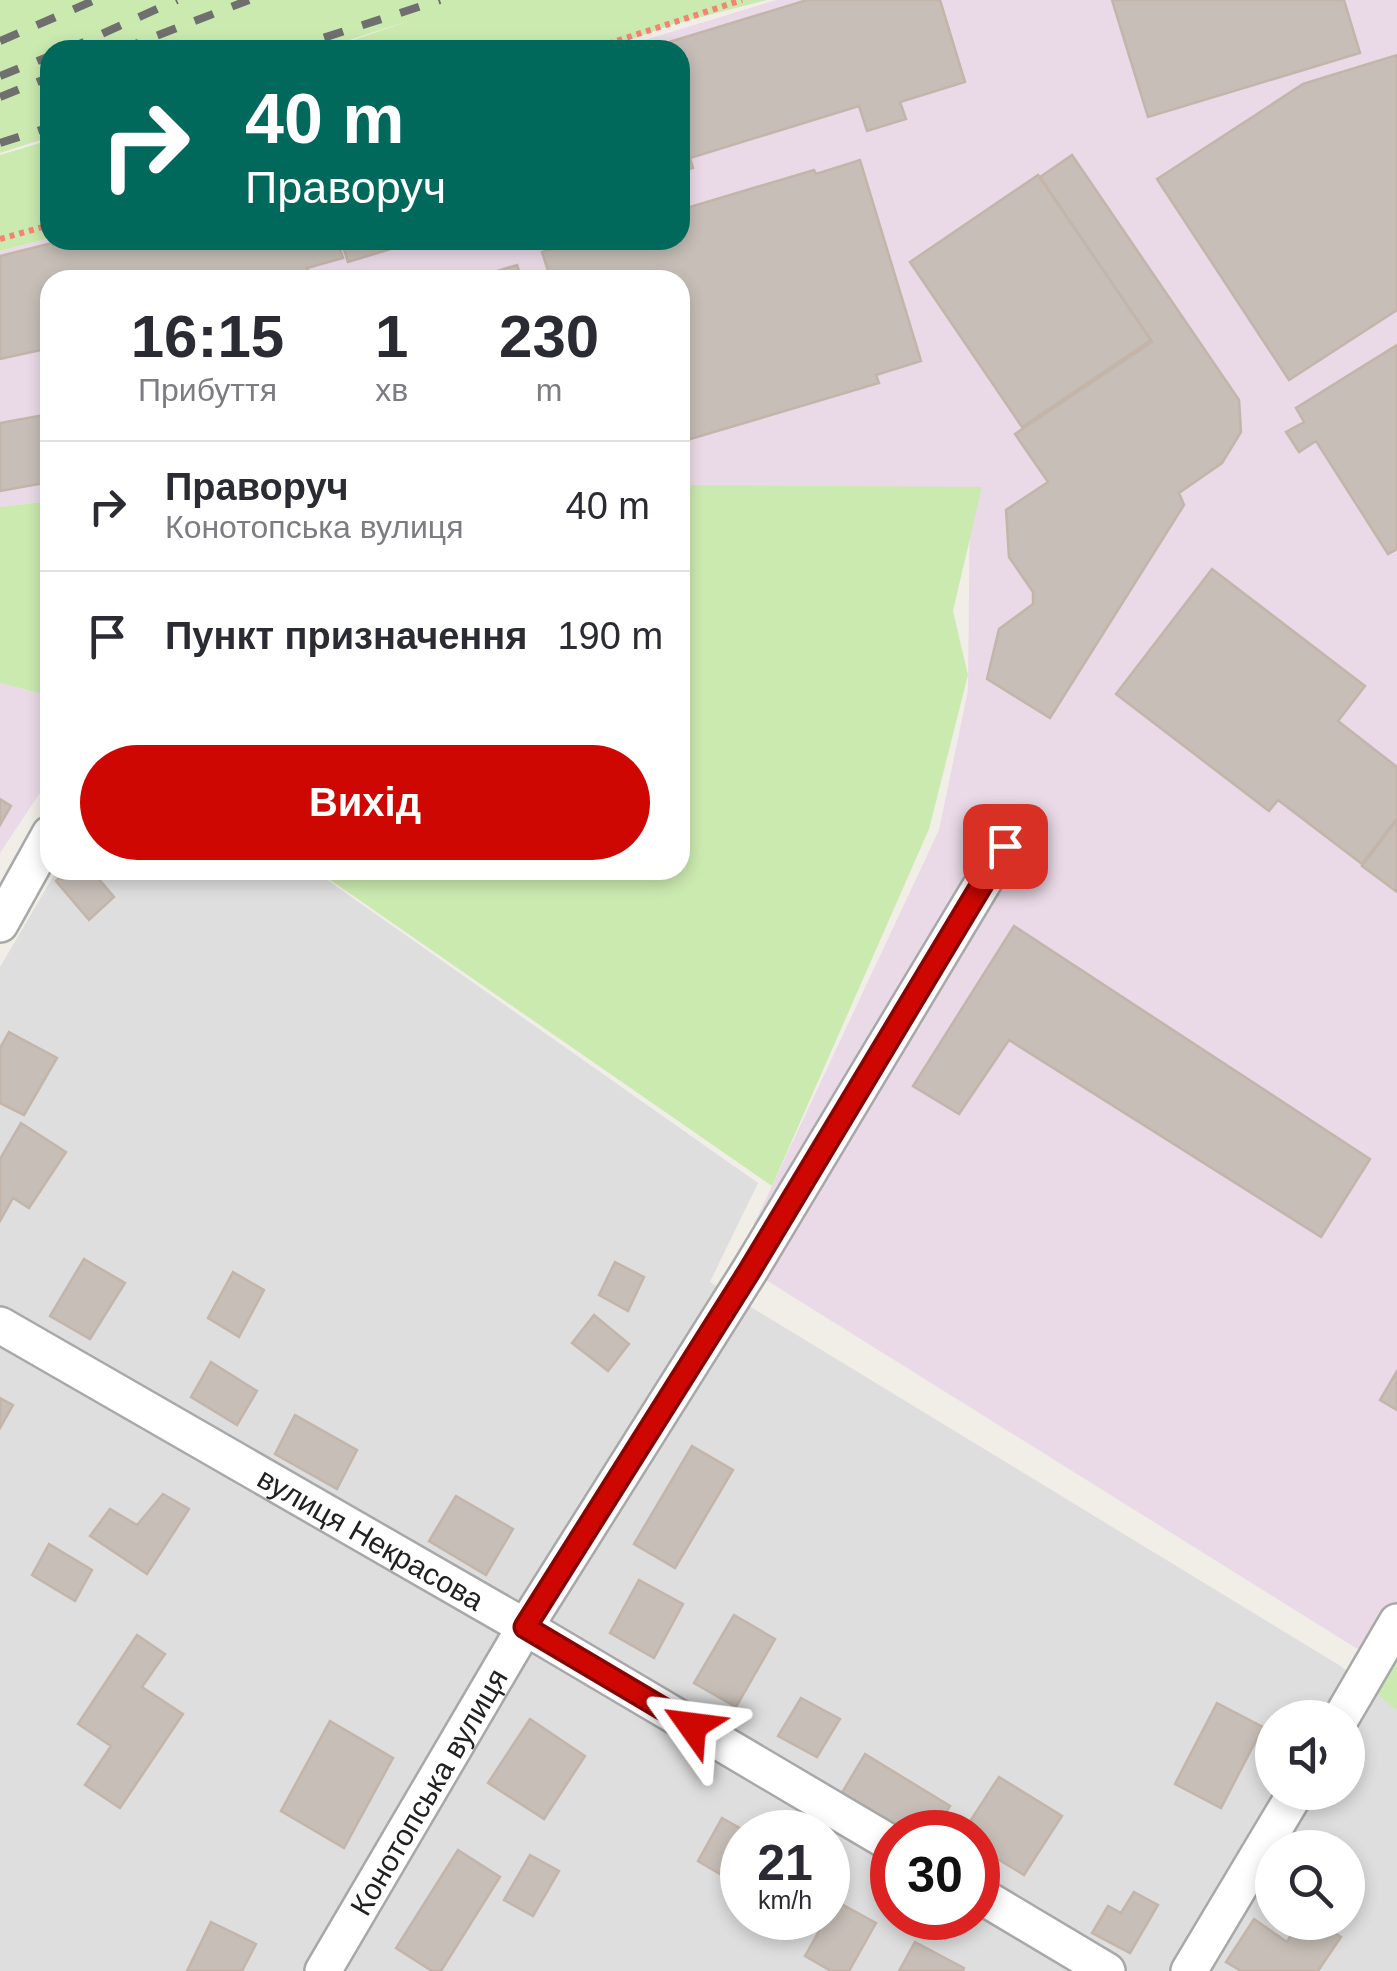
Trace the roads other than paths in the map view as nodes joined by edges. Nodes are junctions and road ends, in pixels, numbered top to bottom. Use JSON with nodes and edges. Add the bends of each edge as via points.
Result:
{"nodes":[{"id":1,"x":1005,"y":846,"type":"dead end"},
{"id":2,"x":40,"y":852,"type":"edge"},
{"id":3,"x":0,"y":924,"type":"edge"},
{"id":4,"x":0,"y":1325,"type":"edge"},
{"id":5,"x":1397,"y":1622,"type":"edge"},
{"id":6,"x":525,"y":1627,"type":"junction"},
{"id":7,"x":1352,"y":1700,"type":"edge"},
{"id":8,"x":1285,"y":1810,"type":"edge"},
{"id":9,"x":870,"y":1831,"type":"edge"},
{"id":10,"x":1000,"y":1907,"type":"edge"},
{"id":11,"x":323,"y":1971,"type":"edge"},
{"id":12,"x":1107,"y":1971,"type":"edge"},
{"id":13,"x":1189,"y":1971,"type":"edge"}],
"edges":[{"from":1,"to":6,"type":"street","name":"Конотопська вулиця"},
{"from":2,"to":3,"type":"street"},
{"from":4,"to":6,"type":"street","name":"вулиця Некрасова"},
{"from":5,"to":7,"type":"street"},
{"from":6,"to":9,"type":"street","name":"вулиця Некрасова"},
{"from":6,"to":11,"type":"street","name":"Конотопська вулиця"},
{"from":8,"to":13,"type":"street"},
{"from":10,"to":12,"type":"street"}]}
